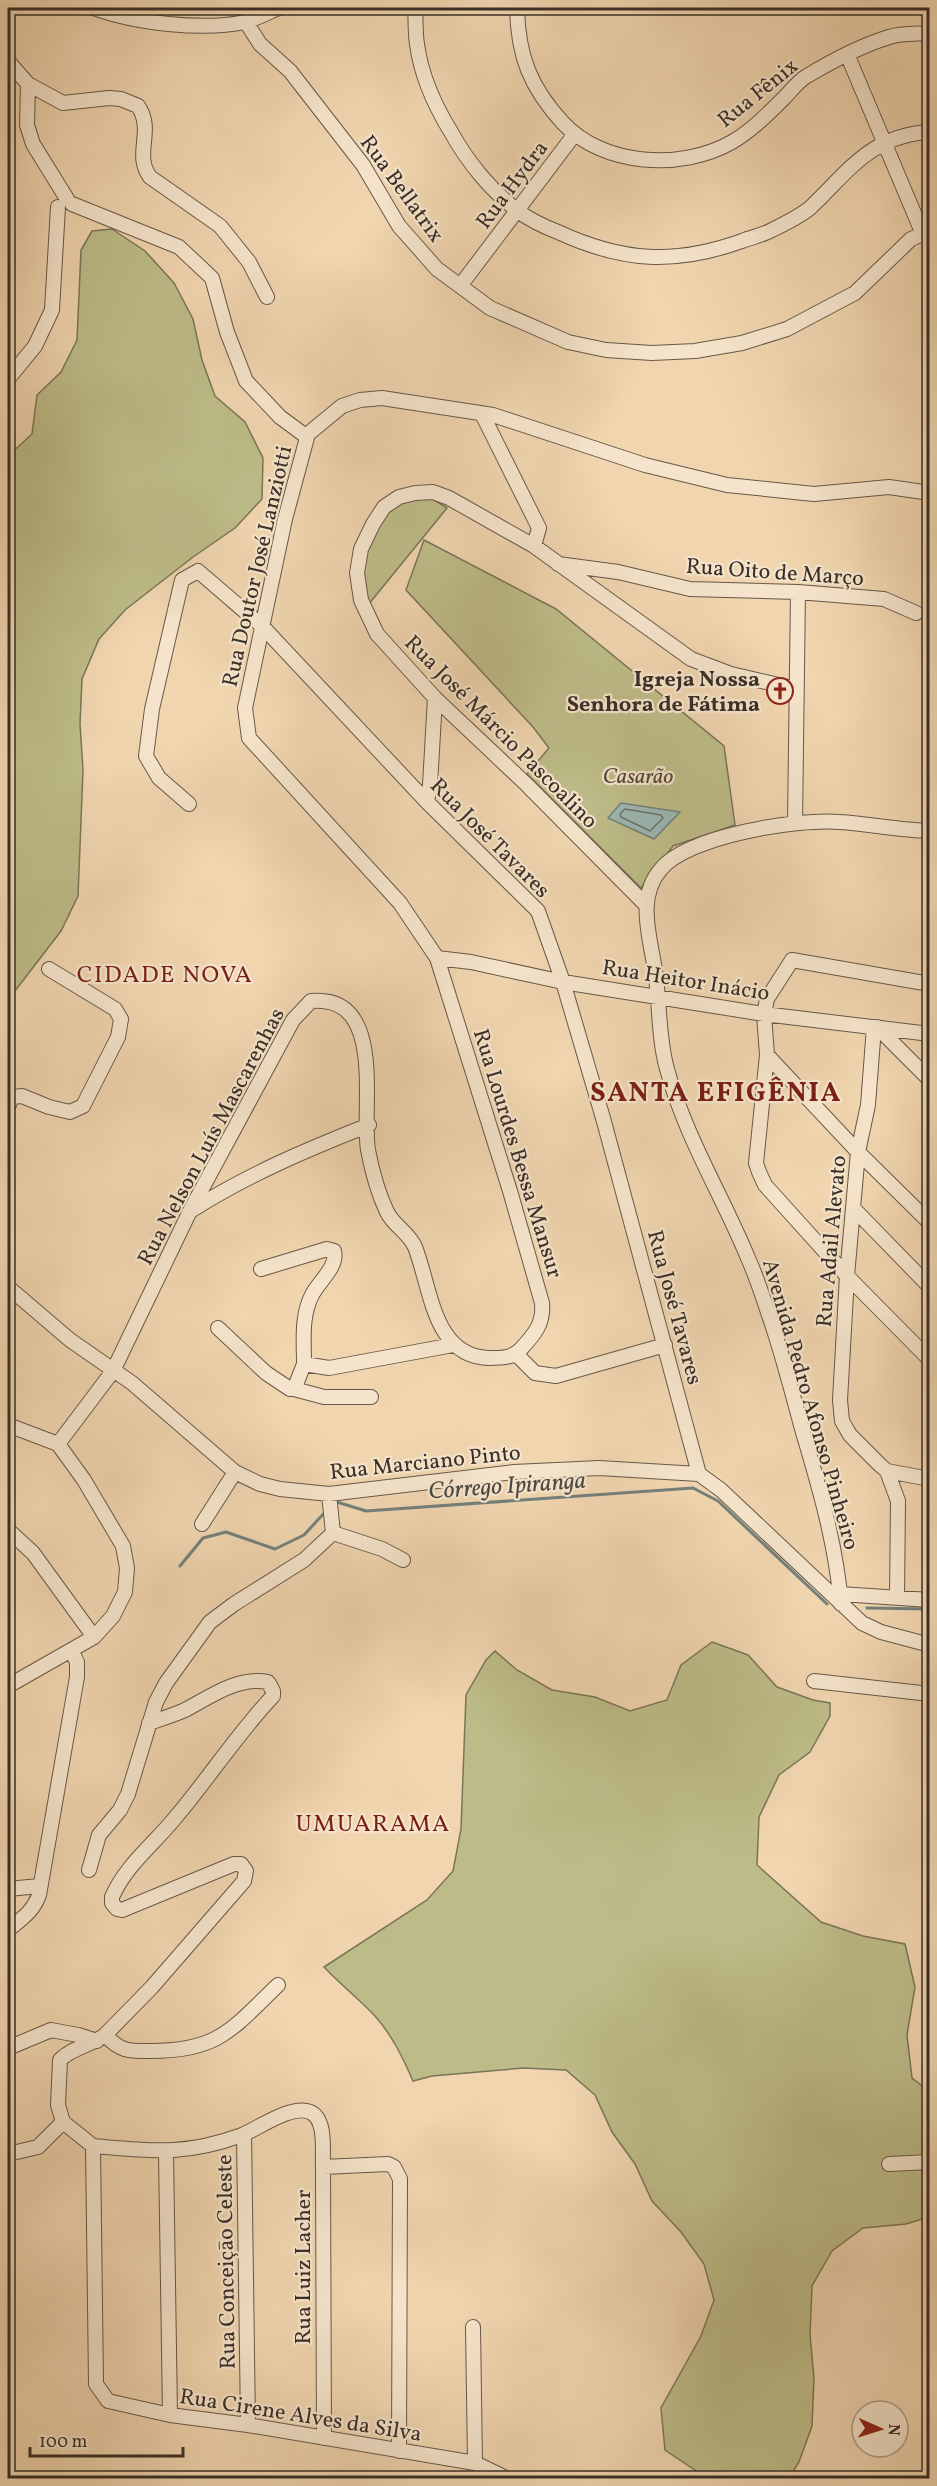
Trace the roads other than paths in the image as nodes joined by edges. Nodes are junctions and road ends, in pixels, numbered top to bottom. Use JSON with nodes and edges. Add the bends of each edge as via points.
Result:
{"nodes":[{"id":1,"x":94,"y":8,"type":"edge"},
{"id":2,"x":279,"y":8,"type":"edge"},
{"id":3,"x":415,"y":8,"type":"edge"},
{"id":4,"x":517,"y":8,"type":"edge"},
{"id":5,"x":246,"y":22,"type":"junction"},
{"id":6,"x":930,"y":33,"type":"edge"},
{"id":7,"x":847,"y":54,"type":"junction"},
{"id":8,"x":8,"y":61,"type":"edge"},
{"id":9,"x":28,"y":84,"type":"junction"},
{"id":10,"x":930,"y":132,"type":"edge"},
{"id":11,"x":574,"y":135,"type":"junction"},
{"id":12,"x":884,"y":142,"type":"junction"},
{"id":13,"x":64,"y":206,"type":"junction"},
{"id":14,"x":518,"y":211,"type":"junction"},
{"id":15,"x":926,"y":232,"type":"edge"},
{"id":16,"x":460,"y":286,"type":"junction"},
{"id":17,"x":267,"y":297,"type":"dead end"},
{"id":18,"x":8,"y":379,"type":"edge"},
{"id":19,"x":482,"y":414,"type":"junction"},
{"id":20,"x":308,"y":437,"type":"junction"},
{"id":21,"x":930,"y":493,"type":"edge"},
{"id":22,"x":534,"y":546,"type":"junction"},
{"id":23,"x":557,"y":564,"type":"junction"},
{"id":24,"x":798,"y":592,"type":"junction"},
{"id":25,"x":916,"y":613,"type":"dead end"},
{"id":26,"x":262,"y":626,"type":"junction"},
{"id":27,"x":796,"y":688,"type":"junction"},
{"id":28,"x":435,"y":698,"type":"junction"},
{"id":29,"x":427,"y":802,"type":"junction"},
{"id":30,"x":189,"y":804,"type":"dead end"},
{"id":31,"x":795,"y":823,"type":"junction"},
{"id":32,"x":930,"y":831,"type":"edge"},
{"id":33,"x":645,"y":904,"type":"junction"},
{"id":34,"x":437,"y":958,"type":"junction"},
{"id":35,"x":49,"y":969,"type":"dead end"},
{"id":36,"x":563,"y":982,"type":"junction"},
{"id":37,"x":930,"y":984,"type":"edge"},
{"id":38,"x":659,"y":996,"type":"junction"},
{"id":39,"x":764,"y":1014,"type":"junction"},
{"id":40,"x":875,"y":1027,"type":"junction"},
{"id":41,"x":930,"y":1034,"type":"edge"},
{"id":42,"x":767,"y":1055,"type":"junction"},
{"id":43,"x":930,"y":1080,"type":"edge"},
{"id":44,"x":8,"y":1107,"type":"edge"},
{"id":45,"x":369,"y":1125,"type":"junction"},
{"id":46,"x":858,"y":1152,"type":"junction"},
{"id":47,"x":854,"y":1209,"type":"junction"},
{"id":48,"x":190,"y":1211,"type":"junction"},
{"id":49,"x":930,"y":1223,"type":"edge"},
{"id":50,"x":261,"y":1269,"type":"dead end"},
{"id":51,"x":847,"y":1276,"type":"junction"},
{"id":52,"x":8,"y":1287,"type":"edge"},
{"id":53,"x":930,"y":1287,"type":"edge"},
{"id":54,"x":218,"y":1328,"type":"dead end"},
{"id":55,"x":453,"y":1345,"type":"junction"},
{"id":56,"x":664,"y":1345,"type":"junction"},
{"id":57,"x":516,"y":1354,"type":"junction"},
{"id":58,"x":930,"y":1360,"type":"edge"},
{"id":59,"x":304,"y":1364,"type":"junction"},
{"id":60,"x":113,"y":1371,"type":"junction"},
{"id":61,"x":294,"y":1389,"type":"junction"},
{"id":62,"x":371,"y":1397,"type":"dead end"},
{"id":63,"x":8,"y":1425,"type":"edge"},
{"id":64,"x":58,"y":1444,"type":"junction"},
{"id":65,"x":887,"y":1471,"type":"junction"},
{"id":66,"x":235,"y":1472,"type":"junction"},
{"id":67,"x":699,"y":1474,"type":"junction"},
{"id":68,"x":930,"y":1479,"type":"edge"},
{"id":69,"x":329,"y":1496,"type":"junction"},
{"id":70,"x":202,"y":1524,"type":"dead end"},
{"id":71,"x":8,"y":1530,"type":"edge"},
{"id":72,"x":333,"y":1533,"type":"junction"},
{"id":73,"x":403,"y":1560,"type":"dead end"},
{"id":74,"x":897,"y":1598,"type":"junction"},
{"id":75,"x":841,"y":1599,"type":"junction"},
{"id":76,"x":930,"y":1600,"type":"edge"},
{"id":77,"x":94,"y":1636,"type":"junction"},
{"id":78,"x":930,"y":1645,"type":"edge"},
{"id":79,"x":71,"y":1650,"type":"junction"},
{"id":80,"x":814,"y":1681,"type":"dead end"},
{"id":81,"x":8,"y":1686,"type":"edge"},
{"id":82,"x":930,"y":1694,"type":"edge"},
{"id":83,"x":149,"y":1723,"type":"junction"},
{"id":84,"x":89,"y":1870,"type":"dead end"},
{"id":85,"x":39,"y":1886,"type":"junction"},
{"id":86,"x":8,"y":1890,"type":"edge"},
{"id":87,"x":8,"y":1930,"type":"edge"},
{"id":88,"x":278,"y":1984,"type":"dead end"},
{"id":89,"x":101,"y":2038,"type":"junction"},
{"id":90,"x":8,"y":2048,"type":"edge"},
{"id":91,"x":63,"y":2122,"type":"junction"},
{"id":92,"x":244,"y":2134,"type":"junction"},
{"id":93,"x":93,"y":2146,"type":"junction"},
{"id":94,"x":166,"y":2152,"type":"junction"},
{"id":95,"x":8,"y":2154,"type":"edge"},
{"id":96,"x":930,"y":2162,"type":"edge"},
{"id":97,"x":889,"y":2164,"type":"dead end"},
{"id":98,"x":323,"y":2167,"type":"junction"},
{"id":99,"x":473,"y":2327,"type":"dead end"},
{"id":100,"x":170,"y":2415,"type":"junction"},
{"id":101,"x":248,"y":2425,"type":"junction"},
{"id":102,"x":324,"y":2438,"type":"junction"},
{"id":103,"x":399,"y":2451,"type":"junction"},
{"id":104,"x":475,"y":2463,"type":"junction"},
{"id":105,"x":506,"y":2478,"type":"edge"}],
"edges":[{"from":1,"to":5,"type":"street","via":[[119,17],[172,24]]},
{"from":2,"to":5,"type":"street"},
{"from":3,"to":14,"type":"street","via":[[417,44],[439,112],[462,152]]},
{"from":4,"to":11,"type":"street","name":"Rua Fênix","via":[[517,33],[529,78]]},
{"from":5,"to":16,"type":"street","name":"Rua Bellatrix","via":[[260,44],[290,71],[363,165],[399,226],[437,269]]},
{"from":6,"to":7,"type":"street","name":"Rua Fênix","via":[[891,36]]},
{"from":7,"to":11,"type":"street","name":"Rua Fênix","via":[[804,78],[765,118],[731,143],[693,157],[659,162],[616,154]]},
{"from":7,"to":12,"type":"street"},
{"from":8,"to":9,"type":"street"},
{"from":9,"to":13,"type":"street","via":[[27,125]]},
{"from":9,"to":17,"type":"street","via":[[63,103],[109,98],[138,106],[146,126],[143,152],[150,177],[220,226],[249,262]]},
{"from":10,"to":12,"type":"street"},
{"from":11,"to":14,"type":"street","name":"Rua Hydra"},
{"from":12,"to":14,"type":"street","via":[[847,168],[809,209],[771,231],[685,257],[641,257],[587,246]]},
{"from":12,"to":15,"type":"street"},
{"from":13,"to":18,"type":"street","via":[[55,232],[52,310],[35,346]]},
{"from":13,"to":20,"type":"street","via":[[88,211],[179,247],[212,278],[246,381],[280,417]]},
{"from":14,"to":16,"type":"street","name":"Rua Hydra"},
{"from":15,"to":16,"type":"street","name":"Rua Bellatrix","via":[[911,239],[855,293],[820,312],[742,343],[695,351],[606,350],[567,342],[490,308]]},
{"from":19,"to":20,"type":"street","name":"Rua Doutor José Lanziotti","via":[[382,398],[360,400],[342,406]]},
{"from":19,"to":21,"type":"street","name":"Rua Doutor José Lanziotti","via":[[645,465],[727,485],[814,494],[889,487]]},
{"from":19,"to":22,"type":"street","via":[[539,528]]},
{"from":20,"to":26,"type":"street","name":"Rua Doutor José Lanziotti"},
{"from":22,"to":23,"type":"street","name":"Rua José Márcio Pascoalino"},
{"from":22,"to":28,"type":"street","name":"Rua José Márcio Pascoalino","via":[[433,492],[399,497],[384,507],[361,549],[357,573],[361,600],[378,634]]},
{"from":23,"to":24,"type":"street","name":"Rua Oito de Março","via":[[618,572],[690,589]]},
{"from":23,"to":27,"type":"street","name":"Rua José Márcio Pascoalino","via":[[691,659],[731,674]]},
{"from":24,"to":25,"type":"street","name":"Rua Oito de Março","via":[[884,599]]},
{"from":24,"to":27,"type":"street"},
{"from":26,"to":29,"type":"street","name":"Rua José Tavares"},
{"from":26,"to":30,"type":"street","name":"Rua José Tavares","via":[[198,572],[182,580],[152,709],[147,756],[159,778]]},
{"from":26,"to":34,"type":"street","name":"Rua Doutor José Lanziotti","via":[[245,708],[249,738],[400,903]]},
{"from":27,"to":31,"type":"street"},
{"from":28,"to":29,"type":"street"},
{"from":28,"to":33,"type":"street","name":"Rua José Márcio Pascoalino"},
{"from":29,"to":36,"type":"street","name":"Rua José Tavares","via":[[538,911]]},
{"from":31,"to":32,"type":"street","name":"Avenida Pedro Afonso Pinheiro","via":[[838,821]]},
{"from":31,"to":33,"type":"street","name":"Avenida Pedro Afonso Pinheiro","via":[[707,841],[673,858],[653,880]]},
{"from":33,"to":38,"type":"street","name":"Avenida Pedro Afonso Pinheiro"},
{"from":34,"to":36,"type":"street","name":"Rua Heitor Inácio"},
{"from":34,"to":57,"type":"street","name":"Rua Lourdes Bessa Mansur","via":[[542,1303],[536,1333]]},
{"from":35,"to":44,"type":"street","via":[[115,1009],[121,1019],[118,1037],[83,1106],[70,1112],[22,1096],[12,1097]]},
{"from":36,"to":38,"type":"street","name":"Rua Heitor Inácio"},
{"from":36,"to":56,"type":"street","name":"Rua José Tavares"},
{"from":37,"to":39,"type":"street","via":[[792,960],[767,999]]},
{"from":38,"to":39,"type":"street","name":"Rua Heitor Inácio"},
{"from":38,"to":75,"type":"street","name":"Avenida Pedro Afonso Pinheiro","via":[[666,1067],[683,1118],[749,1259],[774,1329],[835,1549]]},
{"from":39,"to":40,"type":"street","name":"Rua Heitor Inácio"},
{"from":39,"to":42,"type":"street"},
{"from":40,"to":41,"type":"street","name":"Rua Heitor Inácio"},
{"from":40,"to":43,"type":"street"},
{"from":40,"to":46,"type":"street","name":"Rua Adail Alevato","via":[[868,1104]]},
{"from":42,"to":46,"type":"street"},
{"from":42,"to":51,"type":"street","via":[[756,1163],[759,1172],[765,1185]]},
{"from":45,"to":48,"type":"street","via":[[280,1161]]},
{"from":45,"to":48,"type":"street","name":"Rua Nelson Luís Mascarenhas","via":[[365,1046],[354,1019],[336,1004],[311,1001],[293,1020]]},
{"from":45,"to":55,"type":"street","name":"Rua Nelson Luís Mascarenhas","via":[[368,1149],[382,1200],[388,1215],[414,1245],[441,1327]]},
{"from":46,"to":47,"type":"street","name":"Rua Adail Alevato"},
{"from":46,"to":49,"type":"street"},
{"from":47,"to":51,"type":"street","name":"Rua Adail Alevato"},
{"from":47,"to":53,"type":"street"},
{"from":48,"to":60,"type":"street","name":"Rua Nelson Luís Mascarenhas"},
{"from":50,"to":59,"type":"street","via":[[327,1249],[334,1251],[334,1262],[305,1312]]},
{"from":51,"to":58,"type":"street"},
{"from":51,"to":65,"type":"street","name":"Rua Adail Alevato","via":[[842,1421],[850,1436]]},
{"from":52,"to":60,"type":"street","name":"Rua Marciano Pinto"},
{"from":54,"to":61,"type":"street","via":[[282,1385]]},
{"from":55,"to":57,"type":"street","via":[[472,1356],[506,1358]]},
{"from":55,"to":59,"type":"street","via":[[328,1368]]},
{"from":56,"to":57,"type":"street","via":[[556,1376],[536,1373]]},
{"from":56,"to":67,"type":"street","name":"Rua José Tavares"},
{"from":59,"to":61,"type":"street"},
{"from":60,"to":64,"type":"street","name":"Rua Nelson Luís Mascarenhas"},
{"from":60,"to":66,"type":"street","name":"Rua Marciano Pinto"},
{"from":61,"to":62,"type":"street","via":[[324,1397]]},
{"from":63,"to":64,"type":"street"},
{"from":64,"to":77,"type":"street","via":[[110,1523],[126,1555],[121,1604]]},
{"from":65,"to":68,"type":"street"},
{"from":65,"to":74,"type":"street","via":[[898,1501]]},
{"from":66,"to":69,"type":"street","name":"Rua Marciano Pinto","via":[[260,1484]]},
{"from":66,"to":70,"type":"street"},
{"from":67,"to":69,"type":"street","name":"Rua Marciano Pinto","via":[[599,1468],[535,1471]]},
{"from":67,"to":75,"type":"street"},
{"from":69,"to":72,"type":"street"},
{"from":71,"to":77,"type":"street","via":[[33,1553]]},
{"from":72,"to":73,"type":"street"},
{"from":72,"to":83,"type":"street","via":[[303,1560],[210,1622],[166,1683]]},
{"from":74,"to":75,"type":"street"},
{"from":74,"to":76,"type":"street"},
{"from":75,"to":78,"type":"street","via":[[862,1623]]},
{"from":77,"to":79,"type":"street"},
{"from":79,"to":81,"type":"street"},
{"from":79,"to":85,"type":"street","via":[[77,1662],[77,1677]]},
{"from":80,"to":82,"type":"street"},
{"from":83,"to":84,"type":"street","via":[[128,1794],[99,1835]]},
{"from":83,"to":89,"type":"street","via":[[183,1711],[225,1688],[251,1681],[268,1682],[273,1691],[273,1696],[244,1726],[174,1819],[135,1860],[114,1891],[112,1903],[117,1909],[130,1908],[234,1864],[241,1864],[246,1871],[244,1881],[152,1987]]},
{"from":85,"to":86,"type":"street"},
{"from":85,"to":87,"type":"street","via":[[35,1906]]},
{"from":88,"to":89,"type":"street","via":[[234,2027],[199,2047],[129,2051]]},
{"from":89,"to":90,"type":"street","via":[[51,2030]]},
{"from":89,"to":91,"type":"street","via":[[60,2060],[58,2105]]},
{"from":91,"to":93,"type":"street"},
{"from":91,"to":95,"type":"street","via":[[38,2147]]},
{"from":92,"to":94,"type":"street","via":[[206,2147]]},
{"from":92,"to":98,"type":"street","name":"Rua Luiz Lacher","via":[[299,2110],[309,2111],[320,2123]]},
{"from":92,"to":101,"type":"street","name":"Rua Conceiçāo Celeste"},
{"from":93,"to":94,"type":"street"},
{"from":93,"to":100,"type":"street","name":"Rua Cirene Alves da Silva","via":[[96,2384],[102,2396],[114,2404]]},
{"from":94,"to":100,"type":"street"},
{"from":96,"to":97,"type":"street"},
{"from":98,"to":102,"type":"street","name":"Rua Luiz Lacher"},
{"from":98,"to":103,"type":"street","via":[[388,2164],[400,2179]]},
{"from":99,"to":104,"type":"street"},
{"from":100,"to":101,"type":"street","name":"Rua Cirene Alves da Silva"},
{"from":101,"to":102,"type":"street","name":"Rua Cirene Alves da Silva"},
{"from":102,"to":103,"type":"street","name":"Rua Cirene Alves da Silva"},
{"from":103,"to":104,"type":"street","name":"Rua Cirene Alves da Silva"},
{"from":104,"to":105,"type":"street","name":"Rua Cirene Alves da Silva"}]}
